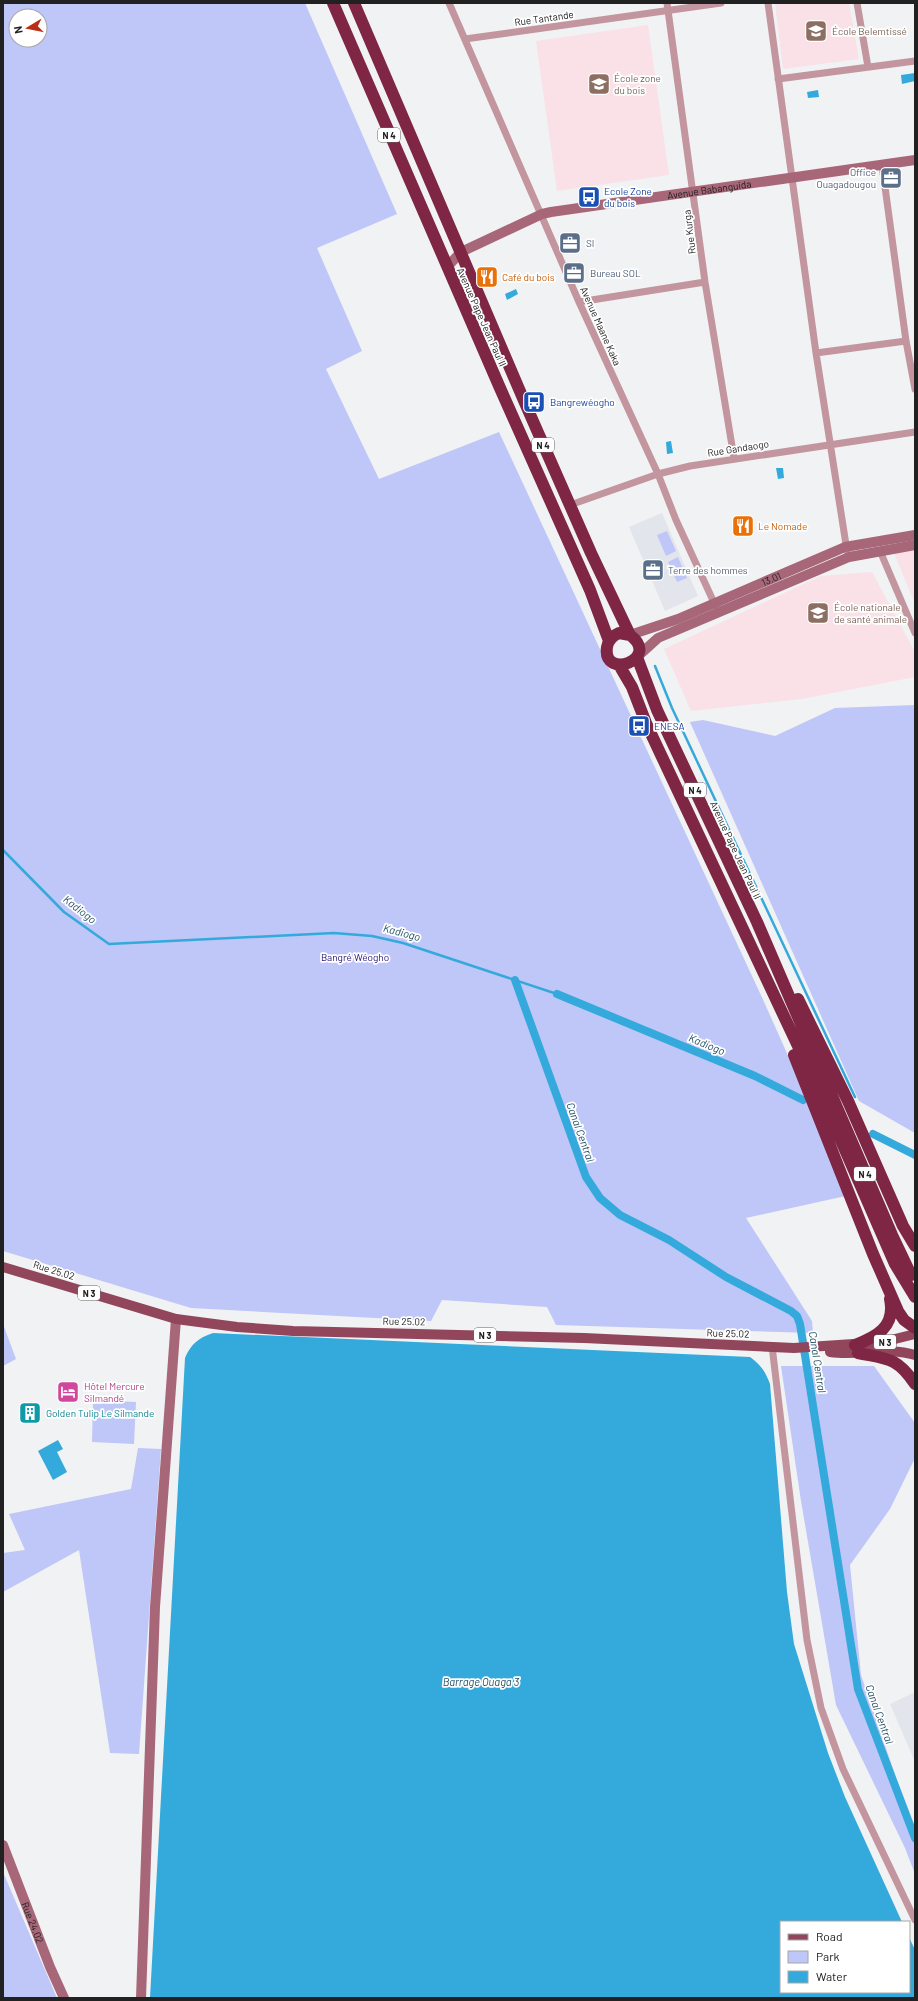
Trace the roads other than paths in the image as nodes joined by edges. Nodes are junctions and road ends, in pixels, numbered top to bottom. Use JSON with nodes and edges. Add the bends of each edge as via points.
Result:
{"nodes":[{"id":1,"x":333,"y":3,"type":"edge"},
{"id":2,"x":354,"y":3,"type":"edge"},
{"id":3,"x":449,"y":3,"type":"edge"},
{"id":4,"x":721,"y":3,"type":"edge"},
{"id":5,"x":768,"y":3,"type":"edge"},
{"id":6,"x":857,"y":3,"type":"edge"},
{"id":7,"x":668,"y":7,"type":"edge"},
{"id":8,"x":465,"y":39,"type":"junction"},
{"id":9,"x":915,"y":60,"type":"edge"},
{"id":10,"x":868,"y":67,"type":"junction"},
{"id":11,"x":778,"y":79,"type":"junction"},
{"id":12,"x":915,"y":160,"type":"edge"},
{"id":13,"x":882,"y":166,"type":"junction"},
{"id":14,"x":791,"y":178,"type":"junction"},
{"id":15,"x":694,"y":191,"type":"junction"},
{"id":16,"x":542,"y":214,"type":"junction"},
{"id":17,"x":461,"y":252,"type":"junction"},
{"id":18,"x":447,"y":267,"type":"junction"},
{"id":19,"x":705,"y":282,"type":"junction"},
{"id":20,"x":579,"y":302,"type":"junction"},
{"id":21,"x":906,"y":341,"type":"junction"},
{"id":22,"x":816,"y":353,"type":"junction"},
{"id":23,"x":915,"y":389,"type":"edge"},
{"id":24,"x":915,"y":432,"type":"edge"},
{"id":25,"x":830,"y":446,"type":"junction"},
{"id":26,"x":734,"y":458,"type":"junction"},
{"id":27,"x":658,"y":474,"type":"junction"},
{"id":28,"x":570,"y":505,"type":"junction"},
{"id":29,"x":915,"y":535,"type":"edge"},
{"id":30,"x":915,"y":545,"type":"edge"},
{"id":31,"x":845,"y":547,"type":"junction"},
{"id":32,"x":880,"y":552,"type":"junction"},
{"id":33,"x":849,"y":557,"type":"junction"},
{"id":34,"x":716,"y":608,"type":"junction"},
{"id":35,"x":915,"y":633,"type":"edge"},
{"id":36,"x":630,"y":635,"type":"junction"},
{"id":37,"x":609,"y":640,"type":"junction"},
{"id":38,"x":637,"y":657,"type":"junction"},
{"id":39,"x":619,"y":665,"type":"junction"},
{"id":40,"x":757,"y":922,"type":"junction"},
{"id":41,"x":740,"y":925,"type":"junction"},
{"id":42,"x":915,"y":1246,"type":"edge"},
{"id":43,"x":3,"y":1267,"type":"edge"},
{"id":44,"x":885,"y":1281,"type":"junction"},
{"id":45,"x":915,"y":1283,"type":"edge"},
{"id":46,"x":915,"y":1297,"type":"edge"},
{"id":47,"x":176,"y":1319,"type":"junction"},
{"id":48,"x":915,"y":1328,"type":"edge"},
{"id":49,"x":915,"y":1334,"type":"edge"},
{"id":50,"x":772,"y":1346,"type":"junction"},
{"id":51,"x":856,"y":1349,"type":"junction"},
{"id":52,"x":915,"y":1355,"type":"edge"},
{"id":53,"x":915,"y":1384,"type":"edge"},
{"id":54,"x":3,"y":1845,"type":"edge"},
{"id":55,"x":915,"y":1920,"type":"edge"},
{"id":56,"x":64,"y":1998,"type":"edge"},
{"id":57,"x":141,"y":1998,"type":"edge"}],
"edges":[{"from":1,"to":18,"type":"highway","name":"Avenue Pape Jean Paul II","number":"N 4"},
{"from":2,"to":17,"type":"highway","name":"Avenue Pape Jean Paul II","number":"N 4"},
{"from":3,"to":8,"type":"street","name":"Avenue Maane Kaka"},
{"from":4,"to":7,"type":"street","name":"Rue Tantande"},
{"from":5,"to":11,"type":"street"},
{"from":6,"to":10,"type":"street"},
{"from":7,"to":8,"type":"street","name":"Rue Tantande"},
{"from":7,"to":15,"type":"street","name":"Rue Kurga"},
{"from":8,"to":16,"type":"street","name":"Avenue Maane Kaka"},
{"from":9,"to":10,"type":"street"},
{"from":10,"to":11,"type":"street"},
{"from":11,"to":14,"type":"street"},
{"from":12,"to":13,"type":"street","name":"Avenue Babanguida"},
{"from":13,"to":14,"type":"street","name":"Avenue Babanguida"},
{"from":13,"to":21,"type":"street"},
{"from":14,"to":15,"type":"street","name":"Avenue Babanguida"},
{"from":14,"to":22,"type":"street"},
{"from":15,"to":16,"type":"street","name":"Avenue Babanguida"},
{"from":15,"to":19,"type":"street","name":"Rue Kurga"},
{"from":16,"to":17,"type":"street","name":"Avenue Babanguida"},
{"from":16,"to":20,"type":"street","name":"Avenue Maane Kaka"},
{"from":17,"to":18,"type":"street","name":"Avenue Babanguida"},
{"from":17,"to":28,"type":"highway","name":"Avenue Pape Jean Paul II","number":"N 4"},
{"from":18,"to":37,"type":"highway","name":"Avenue Pape Jean Paul II","number":"N 4","via":[[590,590]]},
{"from":19,"to":20,"type":"street"},
{"from":19,"to":26,"type":"street","name":"Rue Kurga"},
{"from":20,"to":27,"type":"street","name":"Avenue Maane Kaka"},
{"from":21,"to":22,"type":"street"},
{"from":21,"to":23,"type":"street"},
{"from":22,"to":25,"type":"street"},
{"from":24,"to":25,"type":"street","name":"Rue Gandaogo"},
{"from":25,"to":26,"type":"street","name":"Rue Gandaogo"},
{"from":25,"to":31,"type":"street"},
{"from":26,"to":27,"type":"street","name":"Rue Gandaogo"},
{"from":27,"to":28,"type":"street","name":"Rue Gandaogo"},
{"from":27,"to":34,"type":"street","name":"Avenue Maane Kaka"},
{"from":28,"to":36,"type":"highway","name":"Avenue Pape Jean Paul II","number":"N 4"},
{"from":29,"to":31,"type":"street","name":"13.01"},
{"from":30,"to":32,"type":"street","name":"13.01"},
{"from":31,"to":33,"type":"street"},
{"from":31,"to":34,"type":"street","name":"13.01"},
{"from":32,"to":33,"type":"street","name":"13.01"},
{"from":32,"to":35,"type":"street"},
{"from":33,"to":34,"type":"street","name":"13.01"},
{"from":34,"to":36,"type":"street","name":"13.01"},
{"from":34,"to":38,"type":"street","name":"13.01","via":[[658,638]]},
{"from":36,"to":37,"type":"highway","via":[[619,634]]},
{"from":36,"to":38,"type":"highway","name":"Avenue Pape Jean Paul II","number":"N 4","via":[[639,647]]},
{"from":37,"to":39,"type":"highway","name":"Avenue Pape Jean Paul II","number":"N 4","via":[[608,655]]},
{"from":38,"to":39,"type":"highway","via":[[630,664]]},
{"from":38,"to":40,"type":"highway","name":"Avenue Pape Jean Paul II","number":"N 4","via":[[657,710]]},
{"from":39,"to":41,"type":"highway","name":"Avenue Pape Jean Paul II","number":"N 4","via":[[632,687],[649,730]]},
{"from":40,"to":42,"type":"highway","via":[[845,1094]]},
{"from":40,"to":45,"type":"highway","number":"N 4"},
{"from":41,"to":44,"type":"highway"},
{"from":41,"to":46,"type":"highway","number":"N 4","via":[[822,1097],[896,1264]]},
{"from":43,"to":47,"type":"main road","name":"Rue 25.02","number":"N 3"},
{"from":44,"to":48,"type":"highway","via":[[904,1320]]},
{"from":44,"to":51,"type":"highway","via":[[892,1309],[890,1318],[883,1330]]},
{"from":47,"to":50,"type":"main road","name":"Rue 25.02","number":"N 3","via":[[293,1331]]},
{"from":47,"to":57,"type":"street","via":[[154,1630]]},
{"from":49,"to":51,"type":"main road","name":"Rue 25.02","number":"N 3"},
{"from":50,"to":51,"type":"main road","name":"Rue 25.02","number":"N 3"},
{"from":50,"to":55,"type":"street","via":[[807,1640],[821,1708],[843,1769]]},
{"from":51,"to":52,"type":"main road","name":"Rue 25.02","number":"N 3","via":[[897,1351]]},
{"from":51,"to":53,"type":"highway","via":[[898,1363]]},
{"from":54,"to":56,"type":"street","name":"Rue 24.02"}]}
